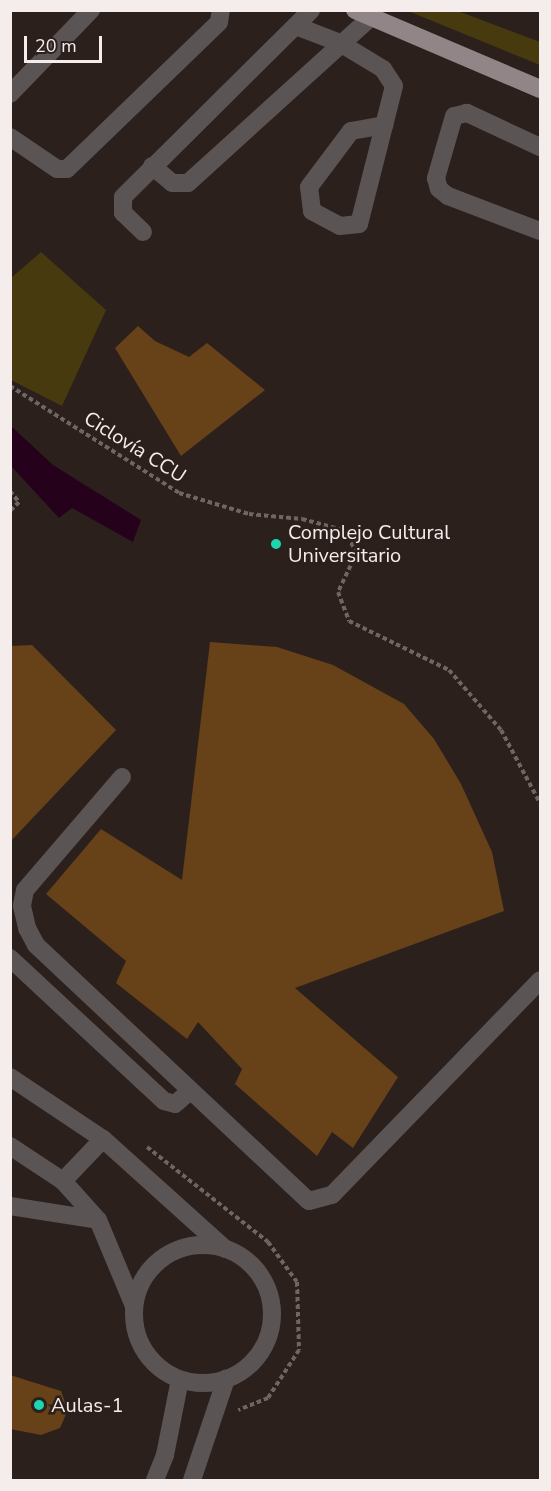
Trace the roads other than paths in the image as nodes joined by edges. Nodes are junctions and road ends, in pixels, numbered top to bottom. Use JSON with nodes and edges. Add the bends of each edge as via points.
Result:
{"nodes":[{"id":1,"x":91,"y":10,"type":"edge"},
{"id":2,"x":221,"y":10,"type":"edge"},
{"id":3,"x":311,"y":10,"type":"edge"},
{"id":4,"x":363,"y":14,"type":"edge"},
{"id":5,"x":76,"y":18,"type":"edge"},
{"id":6,"x":296,"y":26,"type":"junction"},
{"id":7,"x":340,"y":44,"type":"junction"},
{"id":8,"x":10,"y":73,"type":"edge"},
{"id":9,"x":29,"y":73,"type":"junction"},
{"id":10,"x":540,"y":89,"type":"edge"},
{"id":11,"x":10,"y":94,"type":"edge"},
{"id":12,"x":384,"y":124,"type":"junction"},
{"id":13,"x":17,"y":141,"type":"edge"},
{"id":14,"x":540,"y":147,"type":"edge"},
{"id":15,"x":152,"y":166,"type":"junction"},
{"id":16,"x":540,"y":231,"type":"edge"},
{"id":17,"x":143,"y":232,"type":"dead end"},
{"id":18,"x":122,"y":777,"type":"dead end"},
{"id":19,"x":10,"y":958,"type":"edge"},
{"id":20,"x":540,"y":980,"type":"edge"},
{"id":21,"x":10,"y":1077,"type":"edge"},
{"id":22,"x":189,"y":1092,"type":"junction"},
{"id":23,"x":103,"y":1139,"type":"junction"},
{"id":24,"x":10,"y":1146,"type":"edge"},
{"id":25,"x":63,"y":1181,"type":"junction"},
{"id":26,"x":10,"y":1206,"type":"edge"},
{"id":27,"x":98,"y":1220,"type":"junction"},
{"id":28,"x":225,"y":1249,"type":"junction"},
{"id":29,"x":134,"y":1306,"type":"junction"},
{"id":30,"x":180,"y":1379,"type":"junction"},
{"id":31,"x":226,"y":1379,"type":"junction"},
{"id":32,"x":155,"y":1480,"type":"edge"},
{"id":33,"x":192,"y":1480,"type":"edge"}],
"edges":[{"from":1,"to":5,"type":"lane"},
{"from":2,"to":13,"type":"lane","via":[[219,22],[67,170],[57,169]]},
{"from":3,"to":6,"type":"lane"},
{"from":4,"to":7,"type":"lane"},
{"from":4,"to":10,"type":"main road"},
{"from":5,"to":9,"type":"lane"},
{"from":6,"to":7,"type":"lane"},
{"from":6,"to":15,"type":"lane"},
{"from":7,"to":12,"type":"lane","via":[[391,77],[392,97]]},
{"from":7,"to":15,"type":"lane","via":[[188,183],[172,183]]},
{"from":8,"to":9,"type":"lane"},
{"from":9,"to":11,"type":"lane"},
{"from":12,"to":12,"type":"lane","via":[[351,131],[309,187],[312,211],[340,226],[359,224]]},
{"from":14,"to":16,"type":"lane","via":[[467,113],[454,116],[436,178],[439,189],[448,196]]},
{"from":15,"to":17,"type":"lane","via":[[120,202],[123,213]]},
{"from":18,"to":22,"type":"lane","via":[[25,890],[22,906],[36,945]]},
{"from":19,"to":22,"type":"lane","via":[[164,1101],[175,1104]]},
{"from":20,"to":22,"type":"lane","via":[[321,1201],[298,1196]]},
{"from":21,"to":23,"type":"lane"},
{"from":23,"to":25,"type":"lane"},
{"from":23,"to":28,"type":"lane"},
{"from":24,"to":25,"type":"lane"},
{"from":25,"to":27,"type":"lane"},
{"from":26,"to":27,"type":"lane"},
{"from":27,"to":29,"type":"lane"},
{"from":28,"to":29,"type":"lane","via":[[205,1245],[166,1256],[145,1278]]},
{"from":28,"to":31,"type":"lane","via":[[259,1274],[273,1314],[260,1354]]},
{"from":29,"to":30,"type":"lane","via":[[144,1350]]},
{"from":30,"to":31,"type":"lane","via":[[203,1383]]},
{"from":30,"to":32,"type":"lane","via":[[165,1455]]},
{"from":31,"to":33,"type":"lane"}]}
